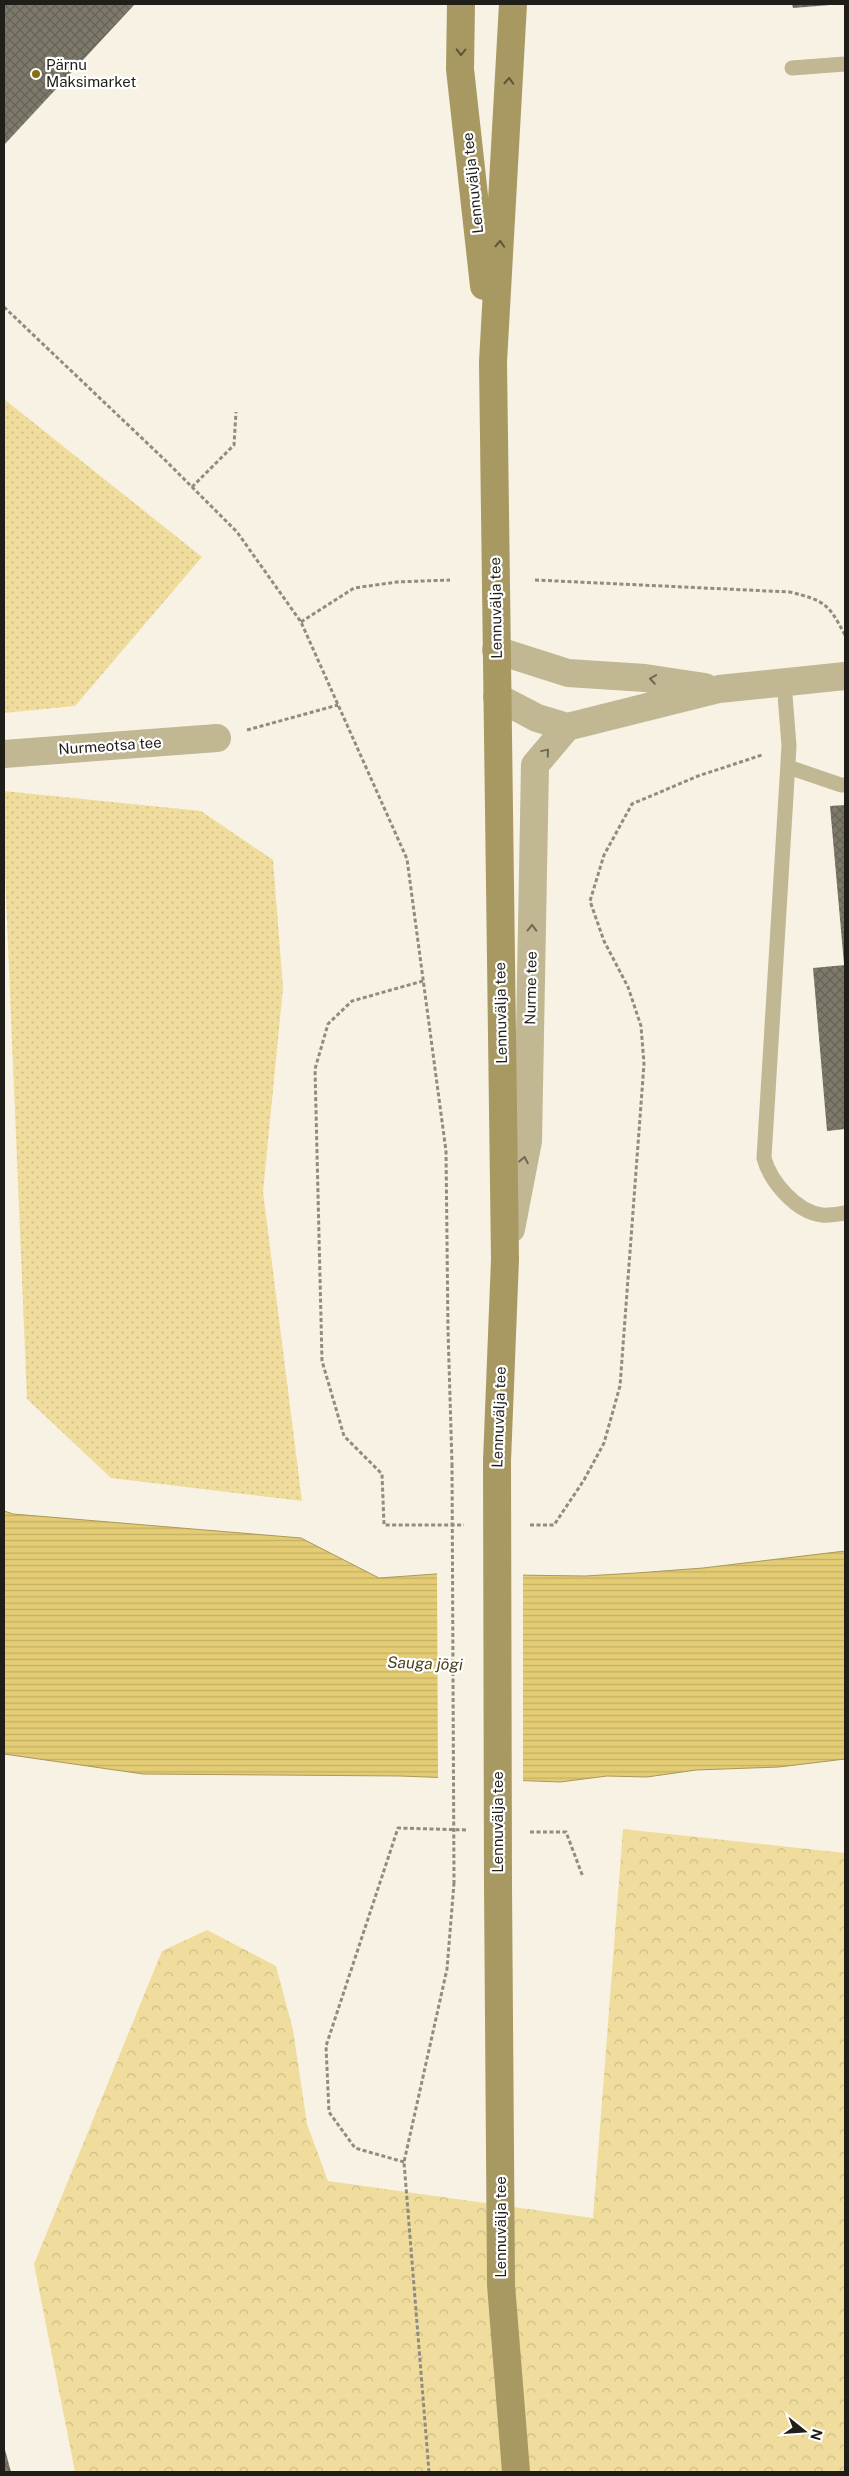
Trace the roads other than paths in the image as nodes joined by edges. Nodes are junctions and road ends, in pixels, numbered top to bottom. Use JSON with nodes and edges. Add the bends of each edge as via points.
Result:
{"nodes":[{"id":1,"x":461,"y":4,"type":"edge"},
{"id":2,"x":513,"y":4,"type":"edge"},
{"id":3,"x":845,"y":64,"type":"edge"},
{"id":4,"x":792,"y":68,"type":"dead end"},
{"id":5,"x":493,"y":362,"type":"junction"},
{"id":6,"x":496,"y":650,"type":"junction"},
{"id":7,"x":845,"y":676,"type":"edge"},
{"id":8,"x":784,"y":682,"type":"junction"},
{"id":9,"x":719,"y":689,"type":"junction"},
{"id":10,"x":497,"y":697,"type":"junction"},
{"id":11,"x":567,"y":727,"type":"junction"},
{"id":12,"x":217,"y":738,"type":"road end"},
{"id":13,"x":4,"y":754,"type":"edge"},
{"id":14,"x":788,"y":767,"type":"junction"},
{"id":15,"x":845,"y":785,"type":"edge"},
{"id":16,"x":845,"y":1214,"type":"edge"},
{"id":17,"x":505,"y":1259,"type":"junction"},
{"id":18,"x":516,"y":2472,"type":"edge"}],
"edges":[{"from":1,"to":5,"type":"main road","name":"Lennuvälja tee","one_way":true,"via":[[460,69]]},
{"from":5,"to":2,"type":"main road","name":"Lennuvälja tee","one_way":true},
{"from":3,"to":4,"type":"lane"},
{"from":5,"to":6,"type":"main road","name":"Lennuvälja tee"},
{"from":9,"to":6,"type":"street","one_way":true,"via":[[644,678],[568,673]]},
{"from":6,"to":10,"type":"main road","name":"Lennuvälja tee"},
{"from":7,"to":8,"type":"street"},
{"from":8,"to":9,"type":"street"},
{"from":8,"to":14,"type":"lane"},
{"from":9,"to":11,"type":"street"},
{"from":10,"to":11,"type":"street","via":[[536,718]]},
{"from":10,"to":17,"type":"main road","name":"Lennuvälja tee"},
{"from":17,"to":11,"type":"street","name":"Nurme tee","one_way":true,"via":[[528,1141],[535,765]]},
{"from":12,"to":13,"type":"street","name":"Nurmeotsa tee"},
{"from":14,"to":15,"type":"lane"},
{"from":14,"to":16,"type":"lane","via":[[764,1158],[776,1184],[797,1203],[821,1215]]},
{"from":17,"to":18,"type":"main road","name":"Lennuvälja tee","bridge":true,"via":[[496,1461],[501,2285]]}]}
